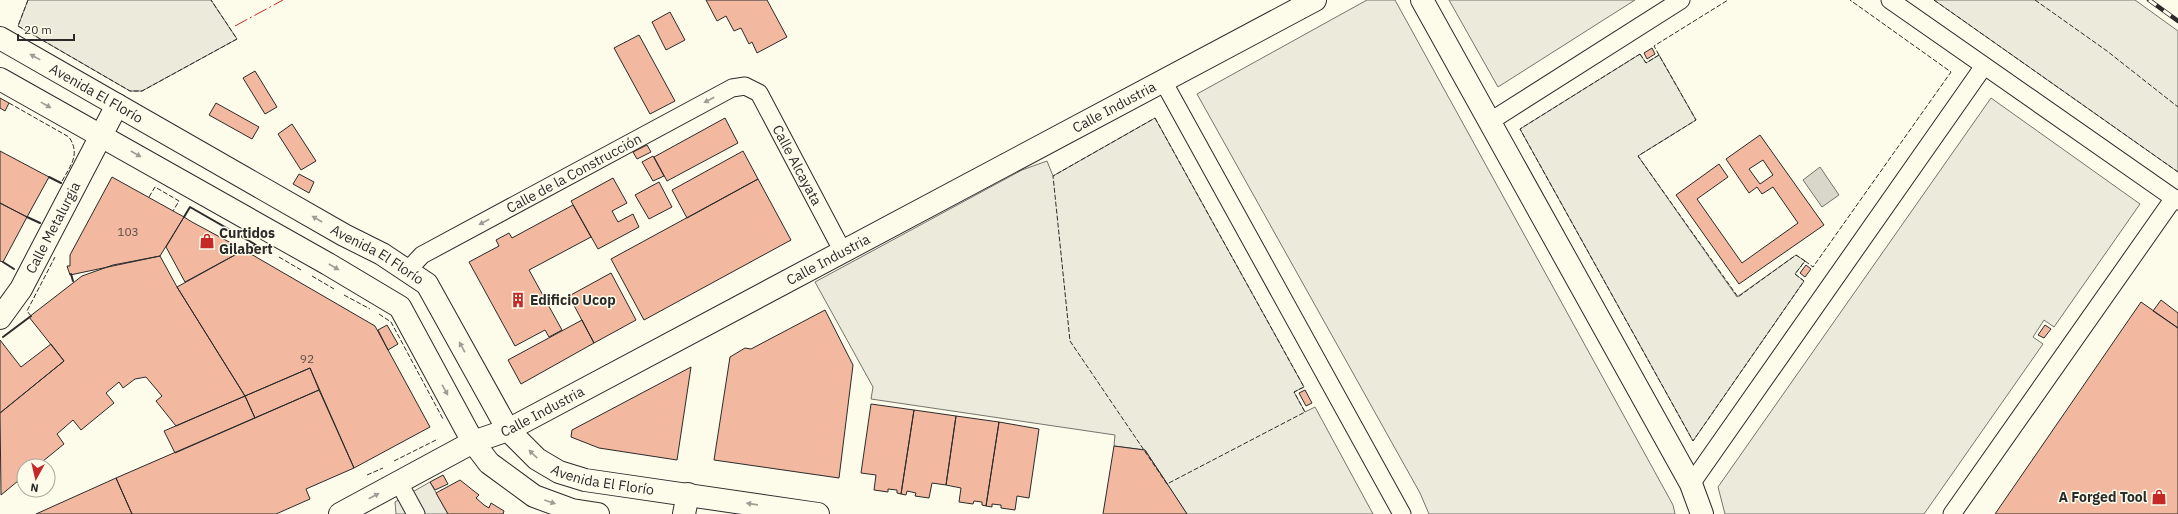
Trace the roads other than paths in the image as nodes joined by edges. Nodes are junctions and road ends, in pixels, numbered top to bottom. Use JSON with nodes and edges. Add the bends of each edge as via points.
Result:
{"nodes":[{"id":1,"x":1315,"y":0,"type":"edge"},
{"id":2,"x":1422,"y":0,"type":"edge"},
{"id":3,"x":1681,"y":0,"type":"edge"},
{"id":4,"x":1890,"y":0,"type":"edge"},
{"id":5,"x":0,"y":38,"type":"edge"},
{"id":6,"x":1984,"y":66,"type":"junction"},
{"id":7,"x":0,"y":79,"type":"edge"},
{"id":8,"x":1163,"y":81,"type":"junction"},
{"id":9,"x":745,"y":86,"type":"joint"},
{"id":10,"x":117,"y":105,"type":"junction"},
{"id":11,"x":1489,"y":122,"type":"junction"},
{"id":12,"x":102,"y":135,"type":"junction"},
{"id":13,"x":2176,"y":200,"type":"edge"},
{"id":14,"x":842,"y":250,"type":"junction"},
{"id":15,"x":408,"y":270,"type":"junction"},
{"id":16,"x":390,"y":300,"type":"junction"},
{"id":17,"x":0,"y":318,"type":"edge"},
{"id":18,"x":508,"y":430,"type":"junction"},
{"id":19,"x":473,"y":442,"type":"junction"},
{"id":20,"x":399,"y":483,"type":"junction"},
{"id":21,"x":1691,"y":484,"type":"junction"},
{"id":22,"x":686,"y":504,"type":"edge"},
{"id":23,"x":340,"y":514,"type":"edge"},
{"id":24,"x":416,"y":514,"type":"edge"},
{"id":25,"x":598,"y":514,"type":"edge"},
{"id":26,"x":818,"y":514,"type":"edge"},
{"id":27,"x":1402,"y":514,"type":"edge"},
{"id":28,"x":1702,"y":514,"type":"edge"},
{"id":29,"x":1952,"y":514,"type":"edge"}],
"edges":[{"from":1,"to":8,"type":"main road","name":"Calle Industria"},
{"from":2,"to":11,"type":"main road"},
{"from":3,"to":11,"type":"street"},
{"from":4,"to":6,"type":"street"},
{"from":10,"to":5,"type":"main road","name":"Avenida El Florío","one_way":true},
{"from":6,"to":13,"type":"street"},
{"from":6,"to":21,"type":"street"},
{"from":7,"to":12,"type":"main road","one_way":true},
{"from":8,"to":14,"type":"main road","name":"Calle Industria"},
{"from":8,"to":27,"type":"street"},
{"from":9,"to":14,"type":"street","name":"Calle Alcayata","via":[[758,93]]},
{"from":9,"to":15,"type":"street","name":"Calle de la Construcción","one_way":true,"via":[[726,91],[422,255]]},
{"from":10,"to":12,"type":"main road","name":"Calle Metalurgia"},
{"from":15,"to":10,"type":"main road","name":"Avenida El Florío","one_way":true},
{"from":11,"to":21,"type":"main road"},
{"from":12,"to":16,"type":"main road","one_way":true},
{"from":12,"to":17,"type":"main road","name":"Calle Metalurgia","via":[[21,289]]},
{"from":13,"to":29,"type":"street"},
{"from":14,"to":18,"type":"main road","name":"Calle Industria"},
{"from":15,"to":16,"type":"main road"},
{"from":18,"to":15,"type":"main road","name":"Avenida El Florío","one_way":true,"via":[[427,284]]},
{"from":16,"to":19,"type":"main road","one_way":true,"via":[[400,307]]},
{"from":18,"to":19,"type":"main road","name":"Calle Industria"},
{"from":22,"to":18,"type":"main road","name":"Avenida El Florío","one_way":true,"via":[[559,472],[537,459]]},
{"from":19,"to":20,"type":"main road","name":"Calle Industria"},
{"from":19,"to":25,"type":"main road","one_way":true,"via":[[489,463],[534,496],[572,510]]},
{"from":23,"to":20,"type":"main road","name":"Calle Industria","one_way":true},
{"from":20,"to":24,"type":"street"},
{"from":21,"to":28,"type":"main road"},
{"from":26,"to":22,"type":"main road","name":"Avenida El Florío","one_way":true}]}
